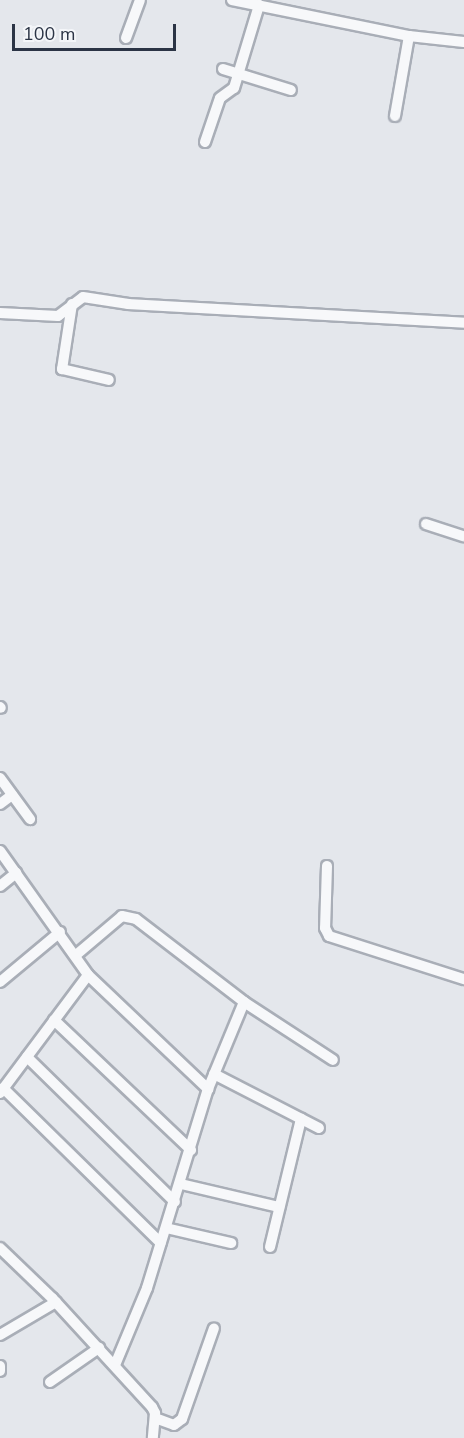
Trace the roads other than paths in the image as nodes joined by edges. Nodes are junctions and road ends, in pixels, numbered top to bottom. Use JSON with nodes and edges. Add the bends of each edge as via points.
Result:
{"nodes":[{"id":1,"x":140,"y":0,"type":"edge"},
{"id":2,"x":232,"y":0,"type":"edge"},
{"id":3,"x":259,"y":5,"type":"junction"},
{"id":4,"x":408,"y":36,"type":"junction"},
{"id":5,"x":126,"y":38,"type":"dead end"},
{"id":6,"x":464,"y":42,"type":"edge"},
{"id":7,"x":224,"y":69,"type":"dead end"},
{"id":8,"x":239,"y":72,"type":"junction"},
{"id":9,"x":291,"y":90,"type":"dead end"},
{"id":10,"x":395,"y":116,"type":"dead end"},
{"id":11,"x":205,"y":142,"type":"dead end"},
{"id":12,"x":72,"y":304,"type":"junction"},
{"id":13,"x":0,"y":313,"type":"edge"},
{"id":14,"x":464,"y":323,"type":"edge"},
{"id":15,"x":109,"y":380,"type":"dead end"},
{"id":16,"x":426,"y":524,"type":"dead end"},
{"id":17,"x":464,"y":536,"type":"edge"},
{"id":18,"x":0,"y":778,"type":"edge"},
{"id":19,"x":12,"y":795,"type":"junction"},
{"id":20,"x":0,"y":804,"type":"edge"},
{"id":21,"x":30,"y":819,"type":"dead end"},
{"id":22,"x":0,"y":851,"type":"edge"},
{"id":23,"x":327,"y":866,"type":"dead end"},
{"id":24,"x":16,"y":873,"type":"junction"},
{"id":25,"x":0,"y":886,"type":"edge"},
{"id":26,"x":60,"y":932,"type":"junction"},
{"id":27,"x":76,"y":955,"type":"junction"},
{"id":28,"x":88,"y":975,"type":"junction"},
{"id":29,"x":464,"y":979,"type":"edge"},
{"id":30,"x":0,"y":982,"type":"edge"},
{"id":31,"x":244,"y":1002,"type":"junction"},
{"id":32,"x":54,"y":1020,"type":"junction"},
{"id":33,"x":27,"y":1057,"type":"junction"},
{"id":34,"x":333,"y":1060,"type":"dead end"},
{"id":35,"x":214,"y":1074,"type":"junction"},
{"id":36,"x":208,"y":1089,"type":"junction"},
{"id":37,"x":2,"y":1091,"type":"edge"},
{"id":38,"x":301,"y":1119,"type":"junction"},
{"id":39,"x":319,"y":1128,"type":"dead end"},
{"id":40,"x":191,"y":1150,"type":"junction"},
{"id":41,"x":181,"y":1184,"type":"junction"},
{"id":42,"x":175,"y":1202,"type":"junction"},
{"id":43,"x":279,"y":1207,"type":"junction"},
{"id":44,"x":166,"y":1228,"type":"junction"},
{"id":45,"x":161,"y":1243,"type":"junction"},
{"id":46,"x":231,"y":1243,"type":"dead end"},
{"id":47,"x":270,"y":1247,"type":"dead end"},
{"id":48,"x":0,"y":1248,"type":"edge"},
{"id":49,"x":56,"y":1302,"type":"junction"},
{"id":50,"x":214,"y":1328,"type":"dead end"},
{"id":51,"x":0,"y":1335,"type":"edge"},
{"id":52,"x":99,"y":1348,"type":"junction"},
{"id":53,"x":115,"y":1365,"type":"junction"},
{"id":54,"x":50,"y":1382,"type":"dead end"},
{"id":55,"x":155,"y":1418,"type":"junction"},
{"id":56,"x":153,"y":1438,"type":"edge"}],
"edges":[{"from":1,"to":5,"type":"street"},
{"from":2,"to":3,"type":"street"},
{"from":3,"to":4,"type":"street"},
{"from":3,"to":8,"type":"street"},
{"from":4,"to":6,"type":"street"},
{"from":4,"to":10,"type":"street"},
{"from":7,"to":8,"type":"street"},
{"from":8,"to":9,"type":"street"},
{"from":8,"to":11,"type":"street","via":[[234,88],[220,98]]},
{"from":12,"to":13,"type":"street","via":[[58,316]]},
{"from":12,"to":14,"type":"street","via":[[83,297],[128,304]]},
{"from":12,"to":15,"type":"street","via":[[62,369]]},
{"from":16,"to":17,"type":"street"},
{"from":18,"to":19,"type":"street"},
{"from":19,"to":20,"type":"street"},
{"from":19,"to":21,"type":"street"},
{"from":22,"to":24,"type":"street"},
{"from":23,"to":29,"type":"street","via":[[325,928],[329,936]]},
{"from":24,"to":25,"type":"street"},
{"from":24,"to":26,"type":"street"},
{"from":26,"to":27,"type":"street"},
{"from":26,"to":30,"type":"street"},
{"from":27,"to":28,"type":"street"},
{"from":27,"to":31,"type":"street","via":[[122,916],[136,919]]},
{"from":28,"to":32,"type":"street"},
{"from":28,"to":36,"type":"street"},
{"from":31,"to":34,"type":"street"},
{"from":31,"to":35,"type":"street"},
{"from":32,"to":33,"type":"street"},
{"from":32,"to":40,"type":"street"},
{"from":33,"to":37,"type":"street"},
{"from":33,"to":42,"type":"street"},
{"from":35,"to":36,"type":"street"},
{"from":35,"to":38,"type":"street"},
{"from":36,"to":40,"type":"street"},
{"from":37,"to":45,"type":"street"},
{"from":38,"to":39,"type":"street"},
{"from":38,"to":43,"type":"street"},
{"from":40,"to":41,"type":"street"},
{"from":41,"to":42,"type":"street"},
{"from":41,"to":43,"type":"street"},
{"from":42,"to":44,"type":"street"},
{"from":43,"to":47,"type":"street"},
{"from":44,"to":45,"type":"street"},
{"from":44,"to":46,"type":"street"},
{"from":45,"to":53,"type":"street"},
{"from":48,"to":49,"type":"street"},
{"from":49,"to":51,"type":"street"},
{"from":49,"to":52,"type":"street"},
{"from":50,"to":55,"type":"street","via":[[182,1419],[174,1425]]},
{"from":52,"to":53,"type":"street"},
{"from":52,"to":54,"type":"street"},
{"from":53,"to":55,"type":"street","via":[[152,1407]]},
{"from":55,"to":56,"type":"street"}]}
